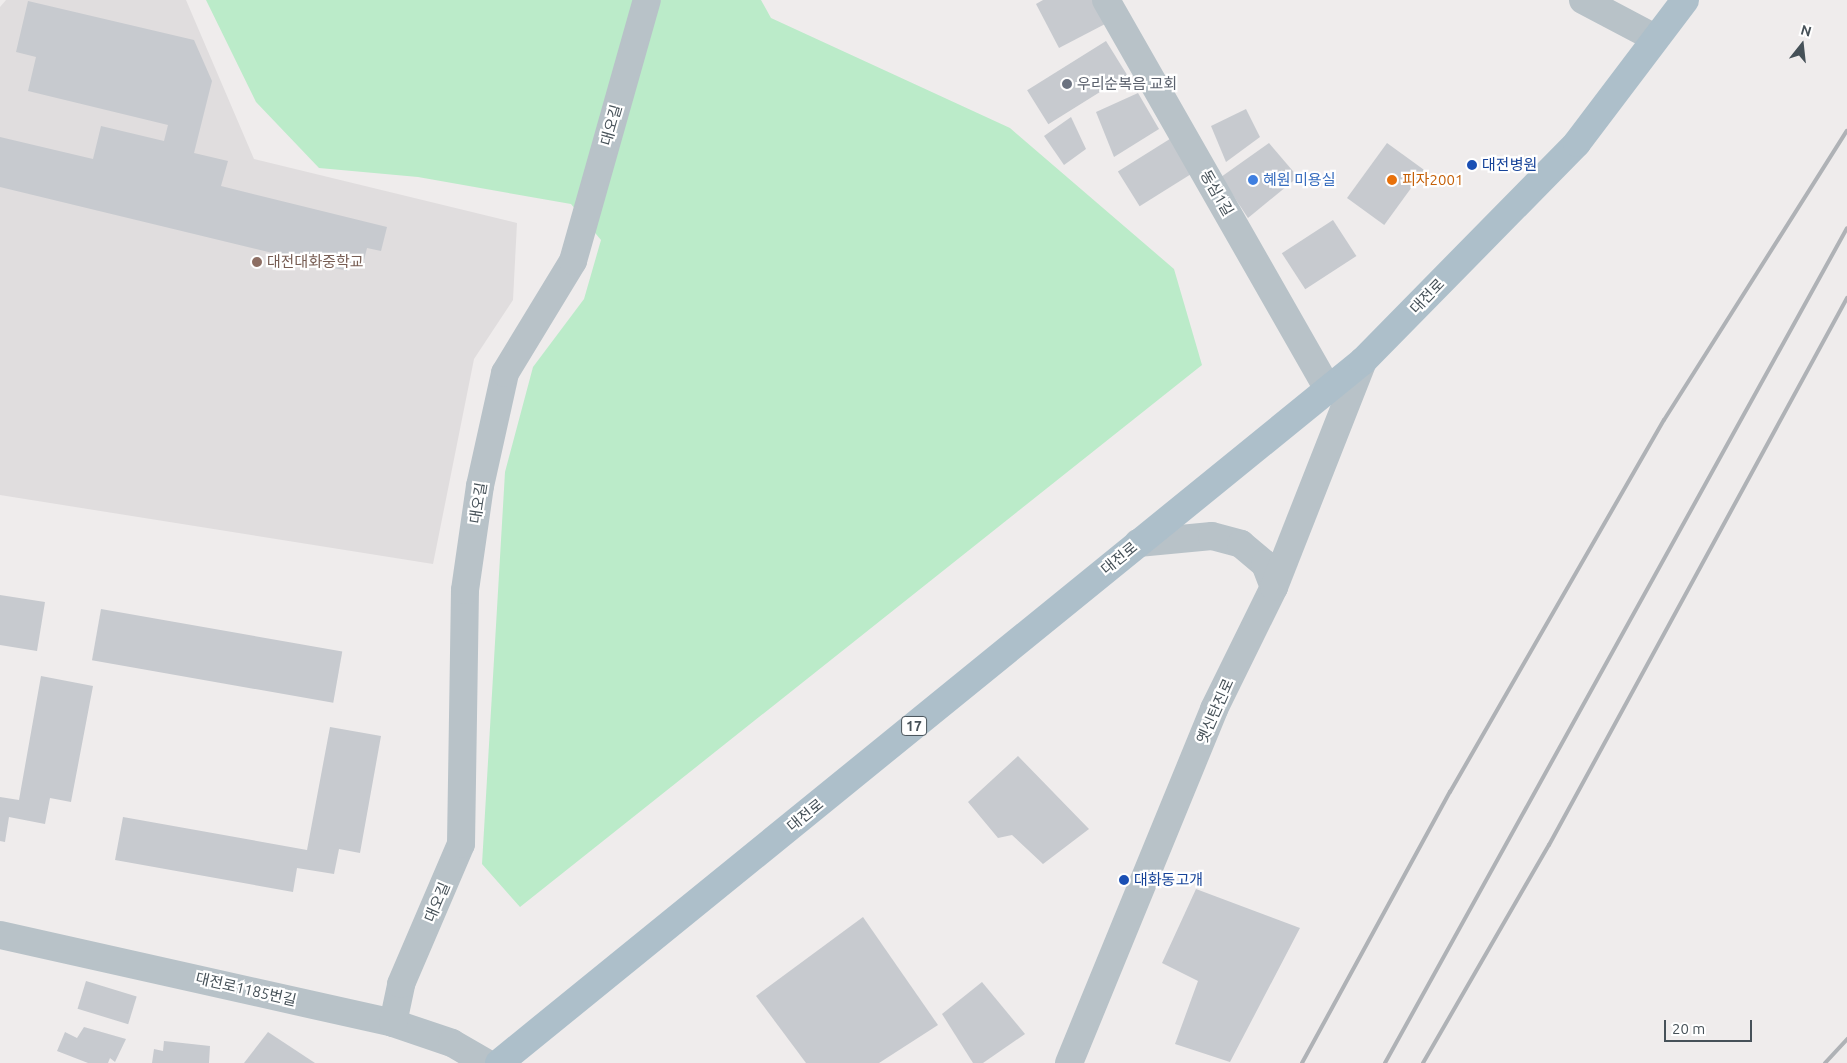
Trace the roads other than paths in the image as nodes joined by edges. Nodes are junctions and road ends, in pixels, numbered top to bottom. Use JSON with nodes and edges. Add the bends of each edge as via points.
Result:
{"nodes":[{"id":1,"x":646,"y":0,"type":"edge"},
{"id":2,"x":1106,"y":0,"type":"edge"},
{"id":3,"x":1583,"y":0,"type":"edge"},
{"id":4,"x":1685,"y":0,"type":"edge"},
{"id":5,"x":1655,"y":38,"type":"junction"},
{"id":6,"x":1363,"y":361,"type":"junction"},
{"id":7,"x":1327,"y":387,"type":"junction"},
{"id":8,"x":1138,"y":543,"type":"junction"},
{"id":9,"x":1274,"y":587,"type":"junction"},
{"id":10,"x":0,"y":935,"type":"edge"},
{"id":11,"x":393,"y":1023,"type":"junction"},
{"id":12,"x":486,"y":1063,"type":"edge"},
{"id":13,"x":499,"y":1063,"type":"edge"},
{"id":14,"x":1069,"y":1063,"type":"edge"}],
"edges":[{"from":1,"to":11,"type":"street","name":"대오길","via":[[572,261],[505,373],[480,486],[465,590],[462,844],[401,984]]},
{"from":2,"to":7,"type":"street","name":"동심1길"},
{"from":3,"to":5,"type":"street"},
{"from":4,"to":5,"type":"main road","name":"대전로","number":"17"},
{"from":5,"to":6,"type":"main road","name":"대전로","number":"17","via":[[1577,143]]},
{"from":6,"to":7,"type":"main road","name":"대전로","number":"17"},
{"from":6,"to":9,"type":"street","name":"옛신탄진로"},
{"from":7,"to":8,"type":"main road","name":"대전로","number":"17"},
{"from":8,"to":9,"type":"street","via":[[1212,536],[1241,544],[1264,564]]},
{"from":8,"to":13,"type":"main road","name":"대전로","number":"17"},
{"from":9,"to":14,"type":"street","name":"옛신탄진로","via":[[1214,709]]},
{"from":10,"to":11,"type":"street","name":"대전로1185번길"},
{"from":11,"to":12,"type":"street","name":"대전로1185번길","via":[[452,1043]]}]}
